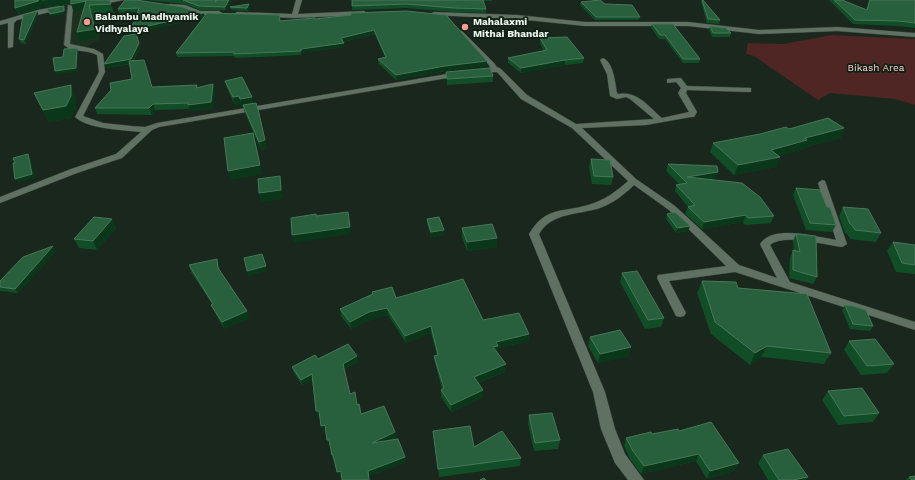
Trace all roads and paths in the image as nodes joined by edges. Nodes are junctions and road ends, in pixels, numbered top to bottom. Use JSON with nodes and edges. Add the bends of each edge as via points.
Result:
{"nodes":[{"id":1,"x":121,"y":0,"type":"edge"},
{"id":2,"x":299,"y":0,"type":"edge"},
{"id":3,"x":93,"y":3,"type":"edge"},
{"id":4,"x":162,"y":5,"type":"edge"},
{"id":5,"x":374,"y":13,"type":"edge"},
{"id":6,"x":430,"y":14,"type":"edge"},
{"id":7,"x":294,"y":16,"type":"junction"},
{"id":8,"x":454,"y":16,"type":"junction"},
{"id":9,"x":15,"y":19,"type":"junction"},
{"id":10,"x":0,"y":23,"type":"edge"},
{"id":11,"x":915,"y":35,"type":"edge"},
{"id":12,"x":10,"y":47,"type":"dead end"},
{"id":13,"x":603,"y":60,"type":"dead end"},
{"id":14,"x":494,"y":69,"type":"junction"},
{"id":15,"x":670,"y":81,"type":"dead end"},
{"id":16,"x":685,"y":88,"type":"junction"},
{"id":17,"x":748,"y":90,"type":"dead end"},
{"id":18,"x":660,"y":120,"type":"junction"},
{"id":19,"x":574,"y":126,"type":"junction"},
{"id":20,"x":148,"y":130,"type":"junction"},
{"id":21,"x":633,"y":181,"type":"junction"},
{"id":22,"x":822,"y":183,"type":"dead end"},
{"id":23,"x":0,"y":200,"type":"edge"},
{"id":24,"x":735,"y":268,"type":"junction"},
{"id":25,"x":786,"y":284,"type":"junction"},
{"id":26,"x":680,"y":313,"type":"dead end"},
{"id":27,"x":915,"y":326,"type":"edge"},
{"id":28,"x":637,"y":480,"type":"edge"}],
"edges":[{"from":1,"to":3,"type":"street"},
{"from":2,"to":7,"type":"street"},
{"from":4,"to":7,"type":"street","via":[[199,13]]},
{"from":5,"to":7,"type":"street"},
{"from":6,"to":8,"type":"street"},
{"from":8,"to":11,"type":"street","via":[[517,17],[608,24],[688,24],[759,32],[837,29]]},
{"from":8,"to":14,"type":"street","via":[[454,24]]},
{"from":9,"to":10,"type":"street"},
{"from":9,"to":12,"type":"street","via":[[11,22]]},
{"from":9,"to":20,"type":"street","via":[[74,5],[67,45],[73,49],[92,49],[100,54],[102,72],[79,117],[123,128]]},
{"from":13,"to":18,"type":"street","via":[[610,74],[613,94],[617,97],[633,96]]},
{"from":14,"to":19,"type":"street","via":[[499,70],[524,97]]},
{"from":14,"to":20,"type":"street","via":[[218,114],[157,125]]},
{"from":15,"to":16,"type":"street","via":[[678,80]]},
{"from":16,"to":17,"type":"street"},
{"from":16,"to":18,"type":"street","via":[[682,93],[693,112],[690,115]]},
{"from":18,"to":19,"type":"street","via":[[646,123]]},
{"from":19,"to":21,"type":"street"},
{"from":20,"to":23,"type":"street","via":[[119,156]]},
{"from":21,"to":24,"type":"street","via":[[672,208]]},
{"from":21,"to":28,"type":"street","via":[[623,191],[597,206],[558,213],[538,224],[534,234],[599,392],[608,429],[620,458]]},
{"from":22,"to":25,"type":"street","via":[[842,244],[787,236],[772,238],[765,244]]},
{"from":24,"to":25,"type":"street"},
{"from":24,"to":26,"type":"street","via":[[662,278]]},
{"from":25,"to":27,"type":"street"}]}
